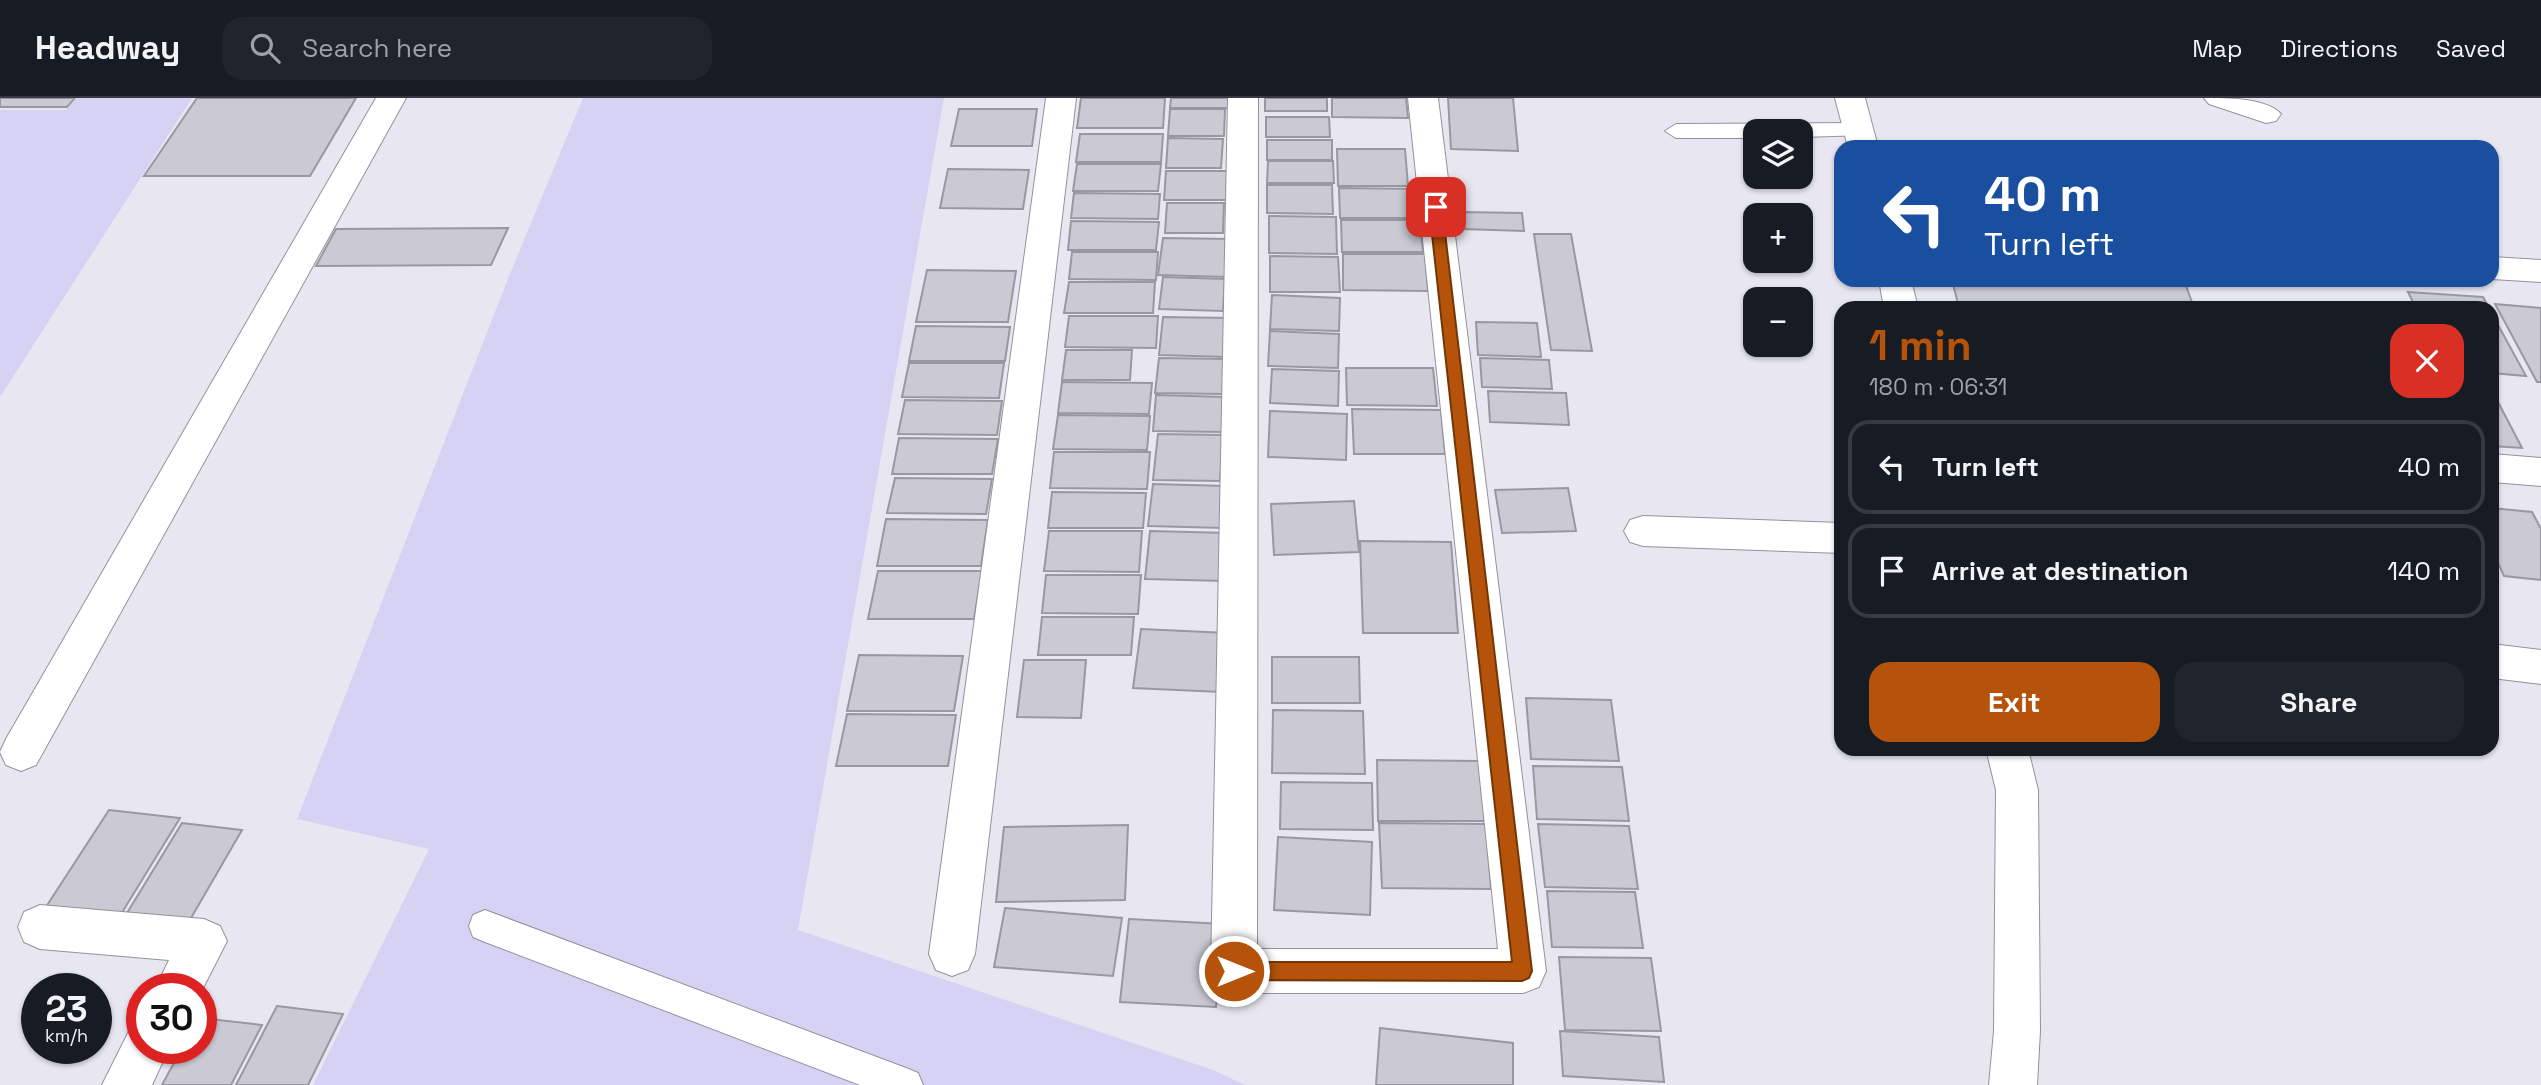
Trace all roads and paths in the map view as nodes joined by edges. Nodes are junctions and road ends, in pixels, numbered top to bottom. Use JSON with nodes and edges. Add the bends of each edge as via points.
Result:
{"nodes":[{"id":1,"x":391,"y":98,"type":"edge"},
{"id":2,"x":1061,"y":98,"type":"edge"},
{"id":3,"x":1243,"y":98,"type":"edge"},
{"id":4,"x":1423,"y":98,"type":"edge"},
{"id":5,"x":1850,"y":98,"type":"edge"},
{"id":6,"x":2219,"y":98,"type":"edge"},
{"id":7,"x":2266,"y":114,"type":"dead end"},
{"id":8,"x":1676,"y":131,"type":"dead end"},
{"id":9,"x":1861,"y":139,"type":"edge"},
{"id":10,"x":2499,"y":268,"type":"edge"},
{"id":11,"x":2541,"y":271,"type":"edge"},
{"id":12,"x":2499,"y":469,"type":"edge"},
{"id":13,"x":2541,"y":472,"type":"edge"},
{"id":14,"x":1643,"y":531,"type":"dead end"},
{"id":15,"x":1834,"y":538,"type":"edge"},
{"id":16,"x":2499,"y":661,"type":"edge"},
{"id":17,"x":2541,"y":667,"type":"edge"},
{"id":18,"x":22,"y":752,"type":"dead end"},
{"id":19,"x":2009,"y":756,"type":"edge"},
{"id":20,"x":485,"y":926,"type":"dead end"},
{"id":21,"x":40,"y":927,"type":"dead end"},
{"id":22,"x":952,"y":954,"type":"dead end"},
{"id":23,"x":187,"y":973,"type":"edge"},
{"id":24,"x":137,"y":1064,"type":"edge"},
{"id":25,"x":126,"y":1085,"type":"edge"},
{"id":26,"x":906,"y":1085,"type":"edge"},
{"id":27,"x":2012,"y":1085,"type":"edge"}],
"edges":[{"from":1,"to":18,"type":"street"},
{"from":2,"to":22,"type":"street"},
{"from":3,"to":4,"type":"street","via":[[1234,971],[1522,971]]},
{"from":5,"to":9,"type":"street"},
{"from":6,"to":7,"type":"street"},
{"from":8,"to":9,"type":"lane"},
{"from":10,"to":11,"type":"street"},
{"from":12,"to":13,"type":"street"},
{"from":14,"to":15,"type":"street"},
{"from":16,"to":17,"type":"street"},
{"from":19,"to":27,"type":"street","via":[[2017,790],[2017,1031]]},
{"from":20,"to":26,"type":"lane"},
{"from":21,"to":23,"type":"street","via":[[204,941]]},
{"from":24,"to":25,"type":"street"}]}
